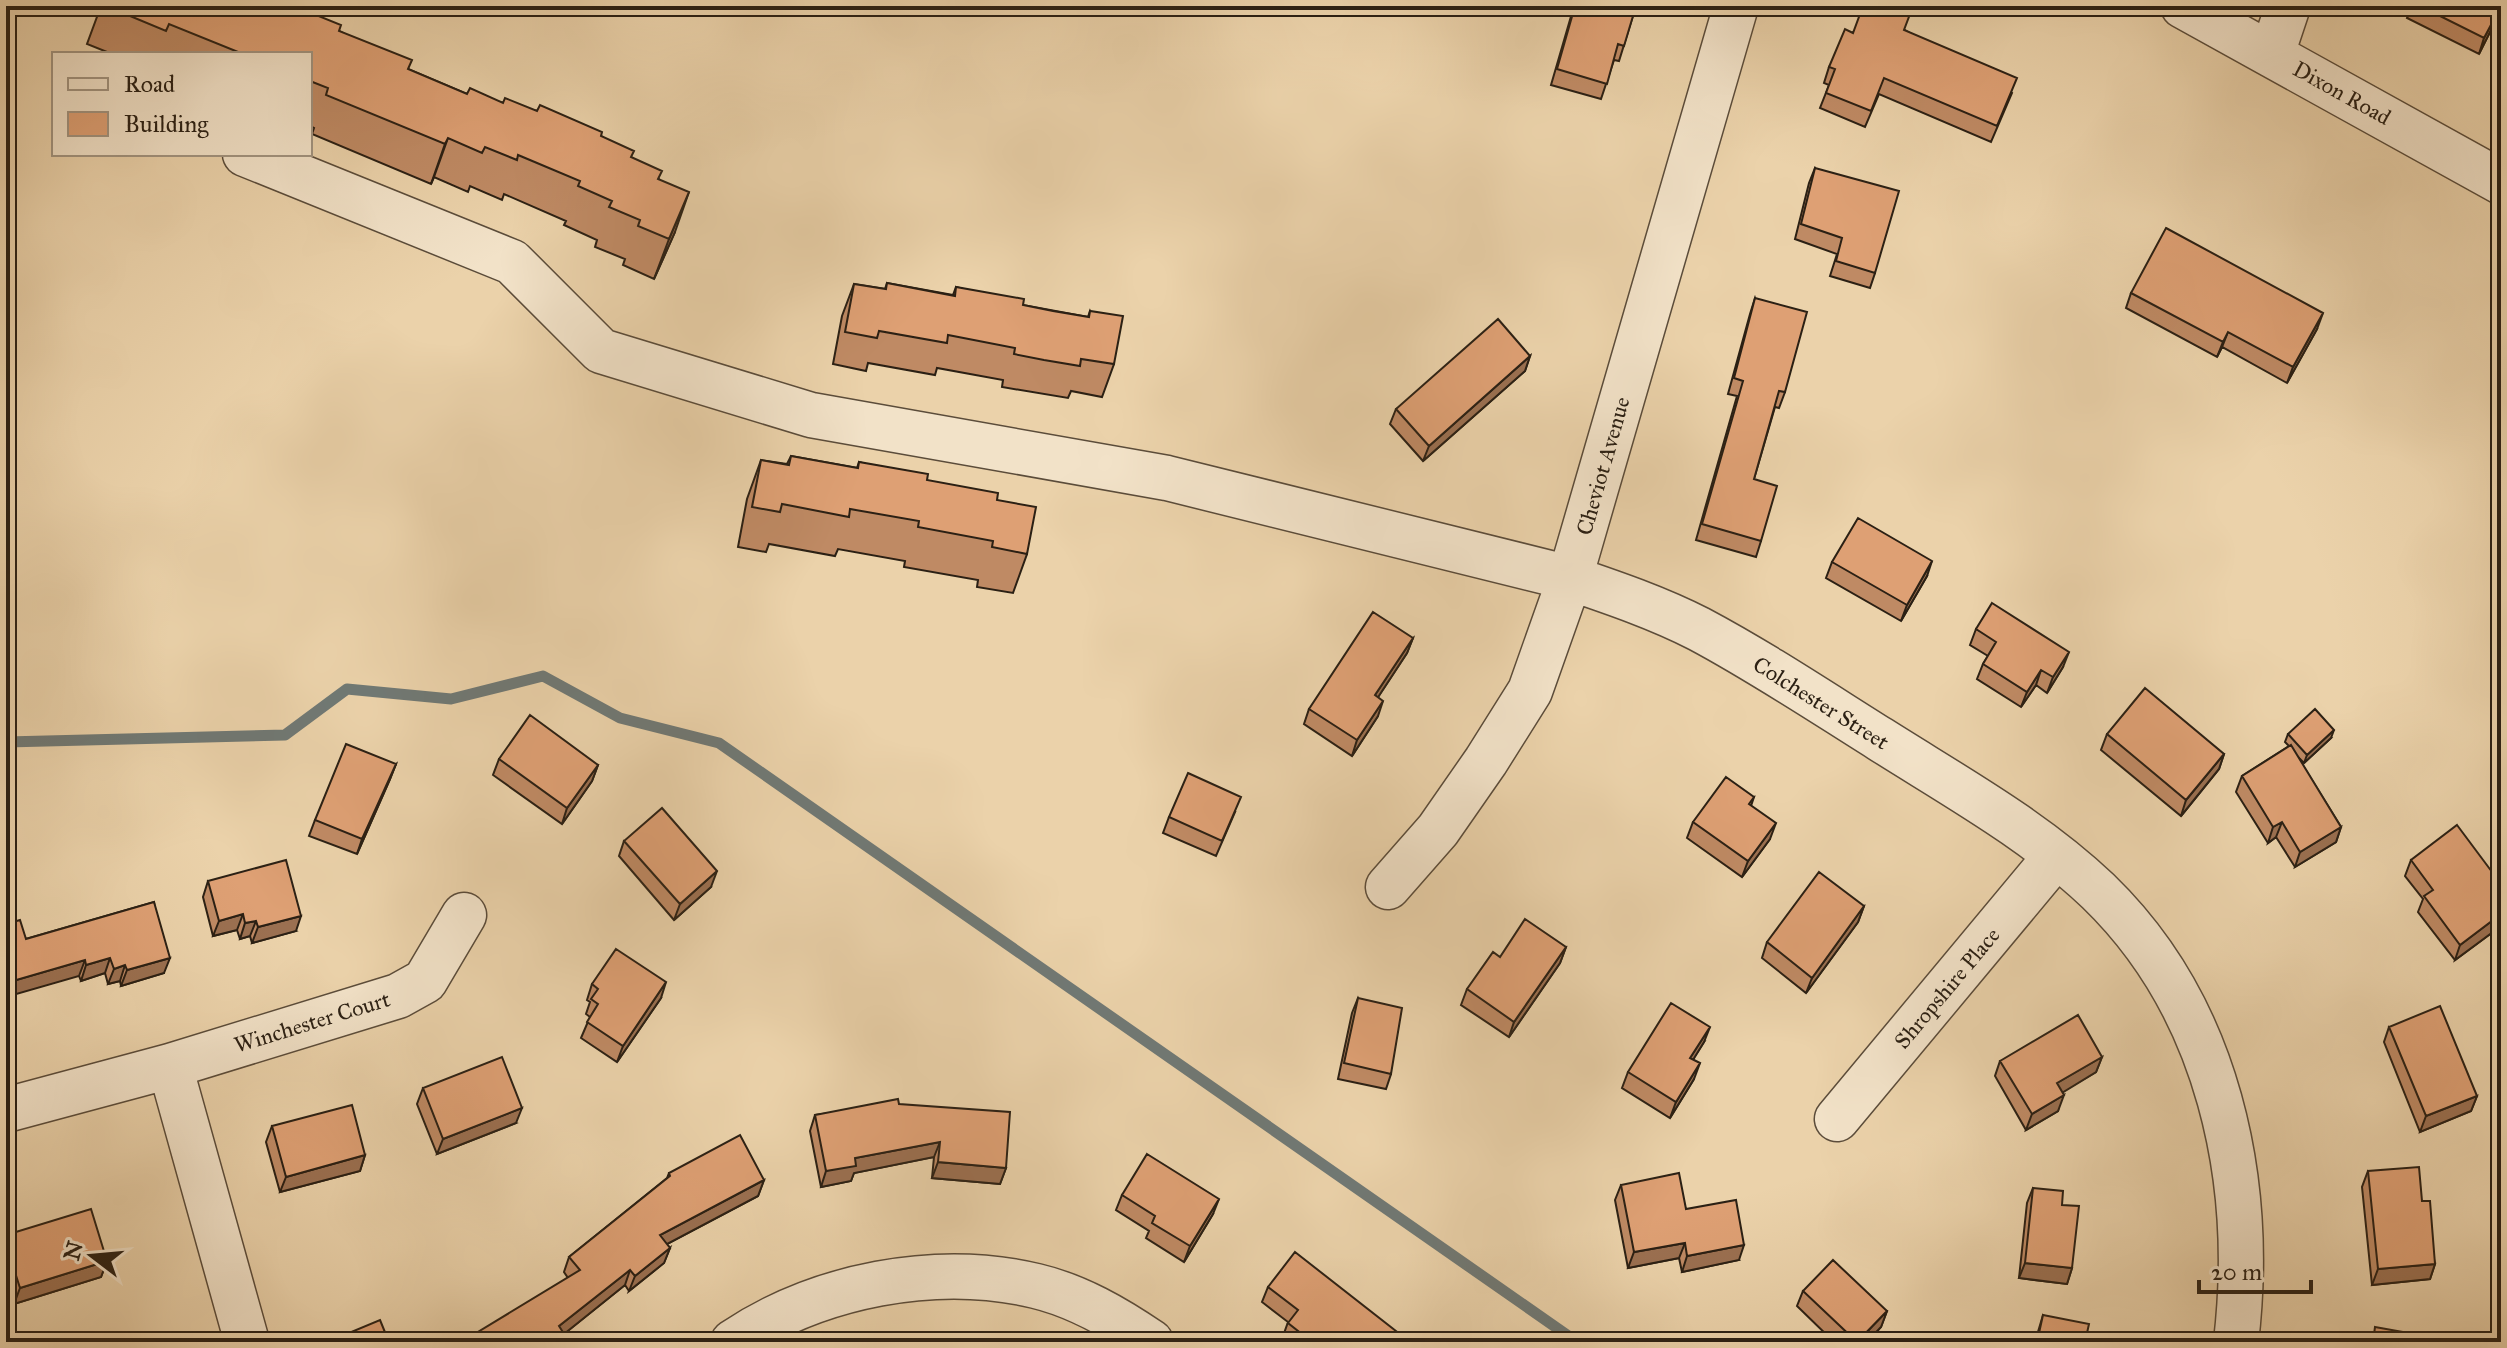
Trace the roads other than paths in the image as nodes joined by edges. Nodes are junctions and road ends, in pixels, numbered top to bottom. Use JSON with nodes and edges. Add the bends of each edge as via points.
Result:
{"nodes":[{"id":1,"x":1736,"y":6,"type":"edge"},
{"id":2,"x":2183,"y":6,"type":"edge"},
{"id":3,"x":2288,"y":6,"type":"edge"},
{"id":4,"x":2272,"y":54,"type":"junction"},
{"id":5,"x":250,"y":156,"type":"edge"},
{"id":6,"x":2501,"y":182,"type":"edge"},
{"id":7,"x":1570,"y":578,"type":"junction"},
{"id":8,"x":2056,"y":856,"type":"junction"},
{"id":9,"x":1388,"y":887,"type":"dead end"},
{"id":10,"x":464,"y":915,"type":"dead end"},
{"id":11,"x":170,"y":1066,"type":"junction"},
{"id":12,"x":6,"y":1110,"type":"edge"},
{"id":13,"x":1837,"y":1119,"type":"dead end"},
{"id":14,"x":247,"y":1342,"type":"edge"},
{"id":15,"x":733,"y":1342,"type":"edge"},
{"id":16,"x":1151,"y":1342,"type":"edge"},
{"id":17,"x":2236,"y":1342,"type":"edge"}],
"edges":[{"from":1,"to":7,"type":"street","name":"Cheviot Avenue"},
{"from":2,"to":4,"type":"street","name":"Dixon Road"},
{"from":3,"to":4,"type":"street"},
{"from":4,"to":6,"type":"street","name":"Dixon Road"},
{"from":5,"to":7,"type":"street","name":"Colchester Street","via":[[512,262],[601,351],[811,415],[1167,478]]},
{"from":7,"to":8,"type":"street","name":"Colchester Street","via":[[1699,629],[1990,809]]},
{"from":7,"to":9,"type":"street","name":"Cheviot Avenue","via":[[1530,691],[1438,830]]},
{"from":8,"to":13,"type":"street","name":"Shropshire Place"},
{"from":8,"to":17,"type":"street","name":"Colchester Street","via":[[2097,891],[2162,966],[2186,1008],[2209,1068],[2227,1125],[2242,1239]]},
{"from":10,"to":11,"type":"street","name":"Winchester Court","via":[[425,981],[398,996]]},
{"from":11,"to":12,"type":"street","name":"Winchester Court"},
{"from":11,"to":14,"type":"street"},
{"from":15,"to":16,"type":"street","via":[[765,1321],[826,1298],[866,1286],[940,1277],[1036,1286],[1119,1320]]}]}
